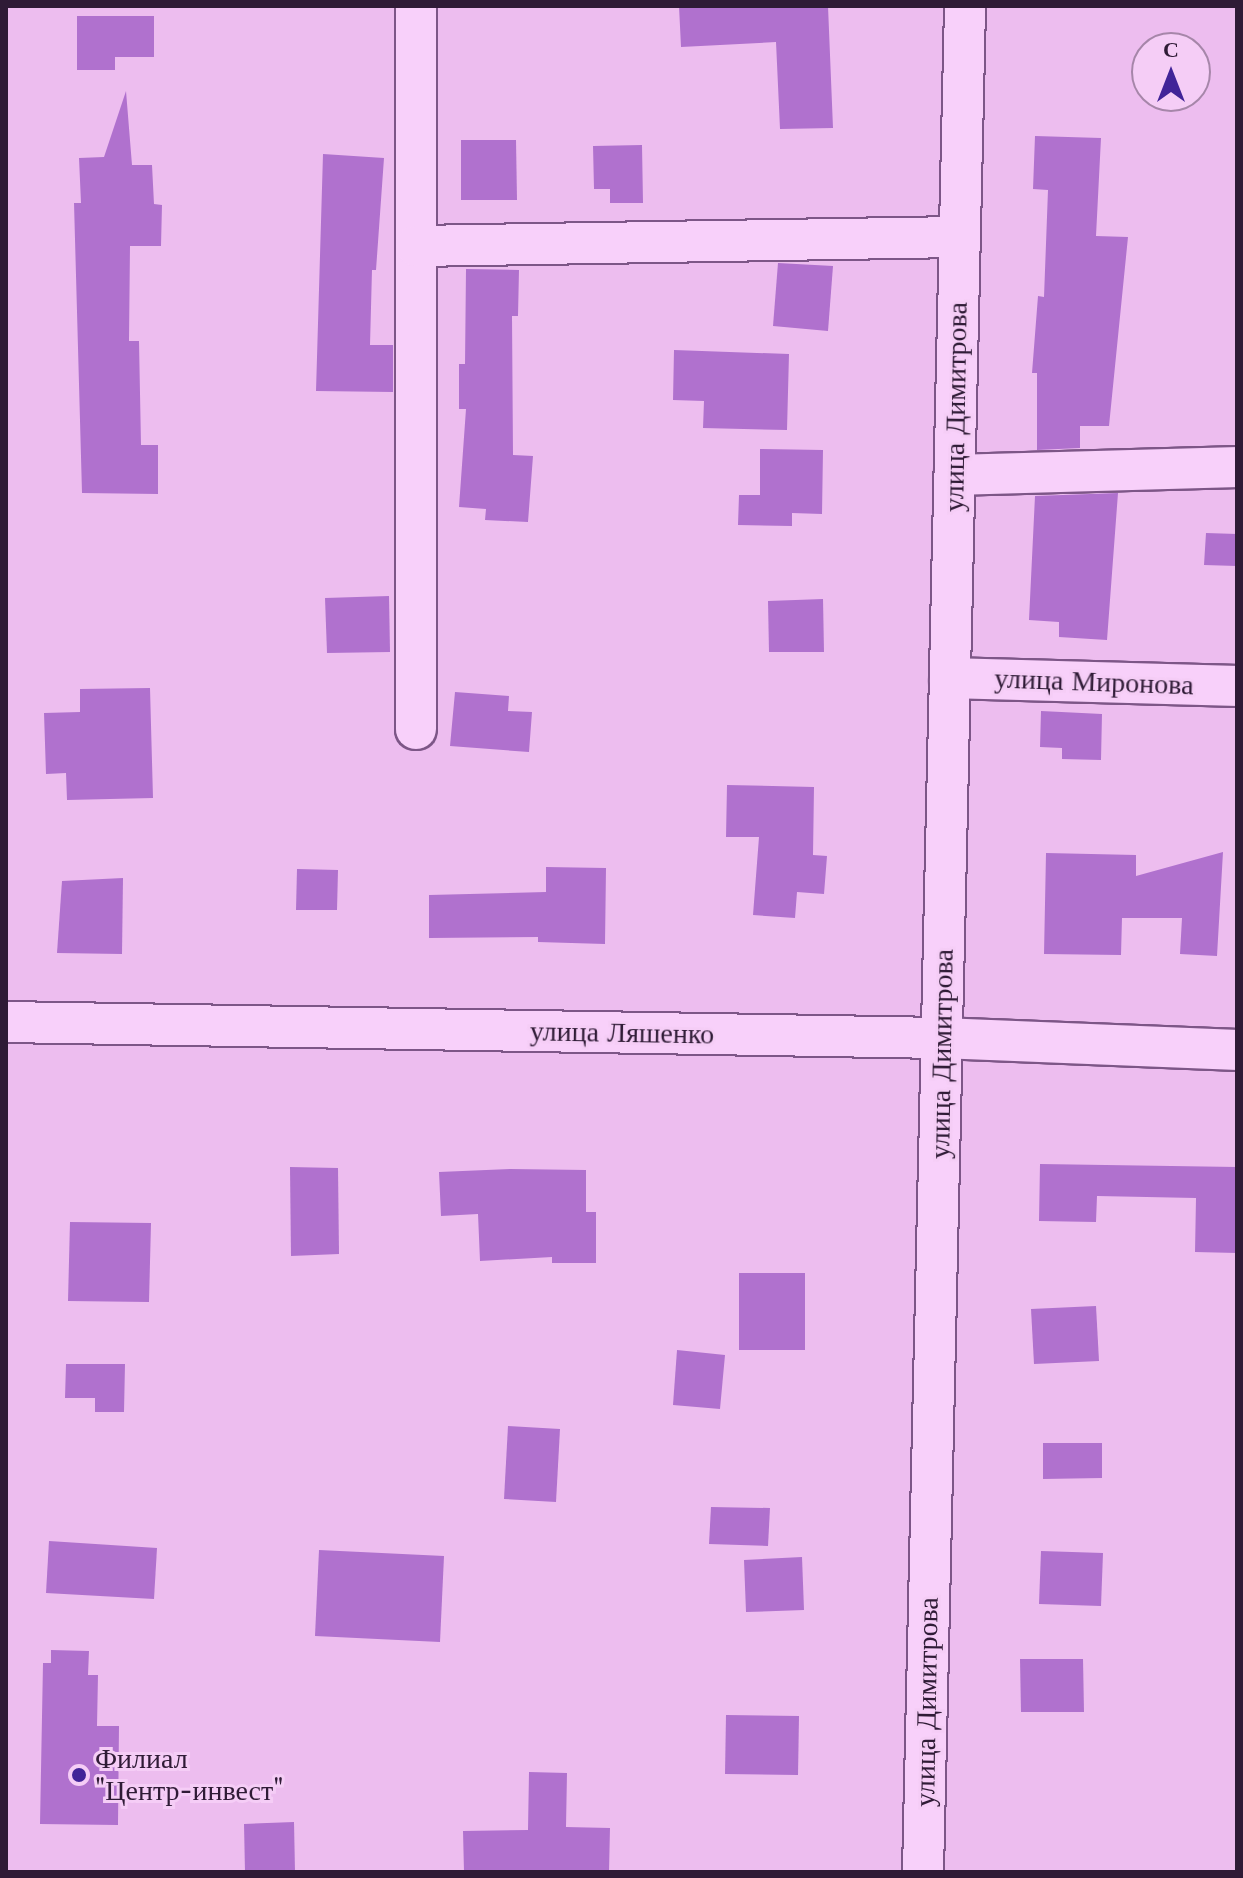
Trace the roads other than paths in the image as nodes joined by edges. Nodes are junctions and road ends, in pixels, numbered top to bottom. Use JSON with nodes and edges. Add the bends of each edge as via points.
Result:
{"nodes":[{"id":1,"x":416,"y":6,"type":"edge"},
{"id":2,"x":965,"y":6,"type":"edge"},
{"id":3,"x":960,"y":237,"type":"junction"},
{"id":4,"x":416,"y":246,"type":"junction"},
{"id":5,"x":1237,"y":467,"type":"edge"},
{"id":6,"x":955,"y":475,"type":"junction"},
{"id":7,"x":950,"y":678,"type":"junction"},
{"id":8,"x":1237,"y":686,"type":"edge"},
{"id":9,"x":416,"y":729,"type":"dead end"},
{"id":10,"x":6,"y":1022,"type":"edge"},
{"id":11,"x":942,"y":1038,"type":"junction"},
{"id":12,"x":1237,"y":1050,"type":"edge"},
{"id":13,"x":923,"y":1872,"type":"edge"}],
"edges":[{"from":1,"to":4,"type":"street"},
{"from":2,"to":3,"type":"street","name":"улица Димитрова"},
{"from":3,"to":4,"type":"street"},
{"from":3,"to":6,"type":"street","name":"улица Димитрова"},
{"from":4,"to":9,"type":"street"},
{"from":5,"to":6,"type":"street"},
{"from":6,"to":7,"type":"street","name":"улица Димитрова"},
{"from":7,"to":8,"type":"street","name":"улица Миронова"},
{"from":7,"to":11,"type":"street","name":"улица Димитрова"},
{"from":10,"to":11,"type":"street","name":"улица Ляшенко"},
{"from":11,"to":12,"type":"street","name":"улица Ляшенко"},
{"from":11,"to":13,"type":"street","name":"улица Димитрова"}]}
